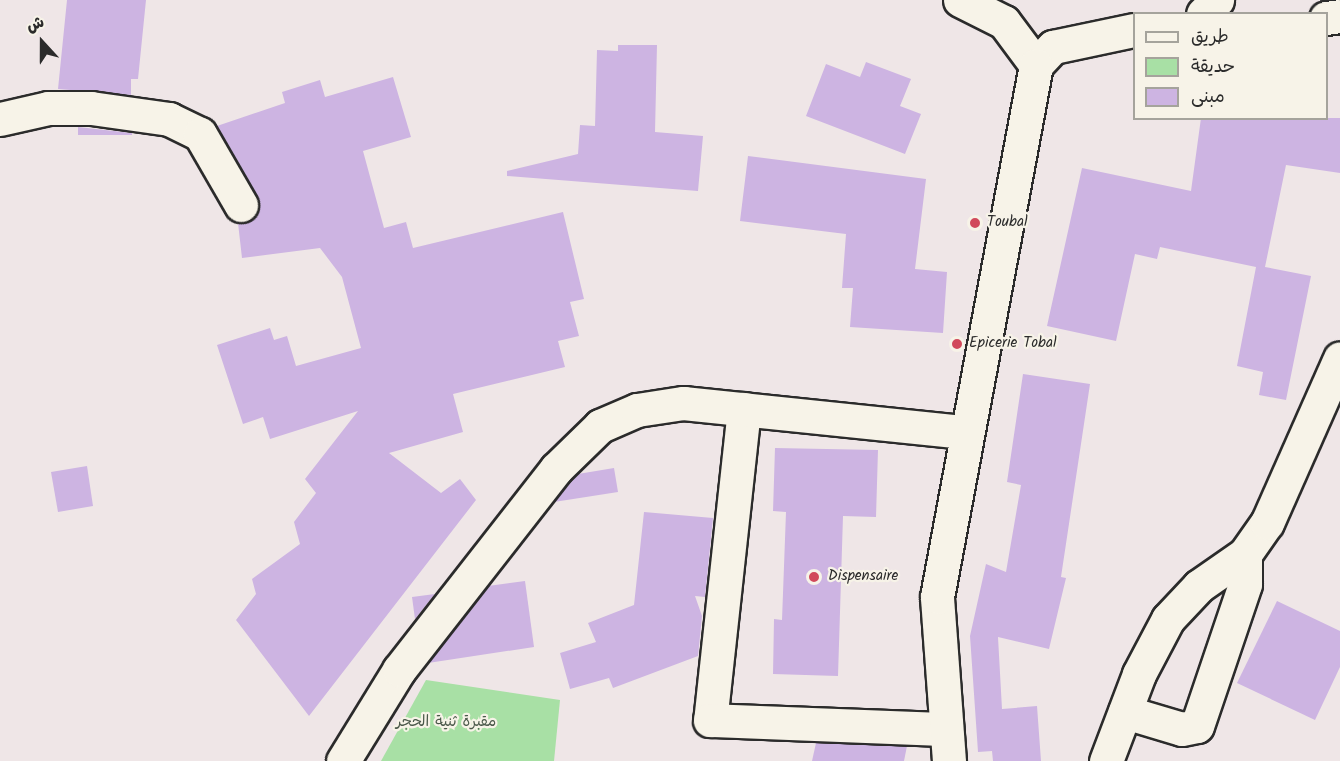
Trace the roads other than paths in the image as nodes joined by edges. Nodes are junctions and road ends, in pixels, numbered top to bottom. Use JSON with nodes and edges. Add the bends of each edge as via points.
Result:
{"nodes":[{"id":1,"x":960,"y":0,"type":"edge"},
{"id":2,"x":1217,"y":0,"type":"edge"},
{"id":3,"x":1008,"y":11,"type":"edge"},
{"id":4,"x":1205,"y":12,"type":"edge"},
{"id":5,"x":1133,"y":30,"type":"edge"},
{"id":6,"x":1036,"y":64,"type":"junction"},
{"id":7,"x":0,"y":119,"type":"edge"},
{"id":8,"x":241,"y":205,"type":"dead end"},
{"id":9,"x":1340,"y":358,"type":"edge"},
{"id":10,"x":744,"y":409,"type":"junction"},
{"id":11,"x":965,"y":432,"type":"junction"},
{"id":12,"x":1245,"y":554,"type":"junction"},
{"id":13,"x":1125,"y":712,"type":"junction"},
{"id":14,"x":947,"y":745,"type":"edge"},
{"id":15,"x":343,"y":761,"type":"edge"},
{"id":16,"x":1106,"y":761,"type":"edge"}],
"edges":[{"from":1,"to":3,"type":"street"},
{"from":2,"to":4,"type":"street"},
{"from":3,"to":6,"type":"street"},
{"from":5,"to":6,"type":"street","via":[[1053,46]]},
{"from":6,"to":11,"type":"street"},
{"from":7,"to":8,"type":"street","via":[[48,108],[91,108],[169,119],[200,134]]},
{"from":9,"to":12,"type":"street","via":[[1267,523]]},
{"from":10,"to":11,"type":"street"},
{"from":10,"to":14,"type":"street","via":[[710,720]]},
{"from":10,"to":15,"type":"street","via":[[683,403],[637,410],[600,426],[556,470],[399,670]]},
{"from":11,"to":14,"type":"street","via":[[937,597]]},
{"from":12,"to":13,"type":"street","via":[[1199,586],[1168,619]]},
{"from":12,"to":13,"type":"street","via":[[1245,584],[1197,726],[1182,729]]},
{"from":13,"to":16,"type":"street"}]}
